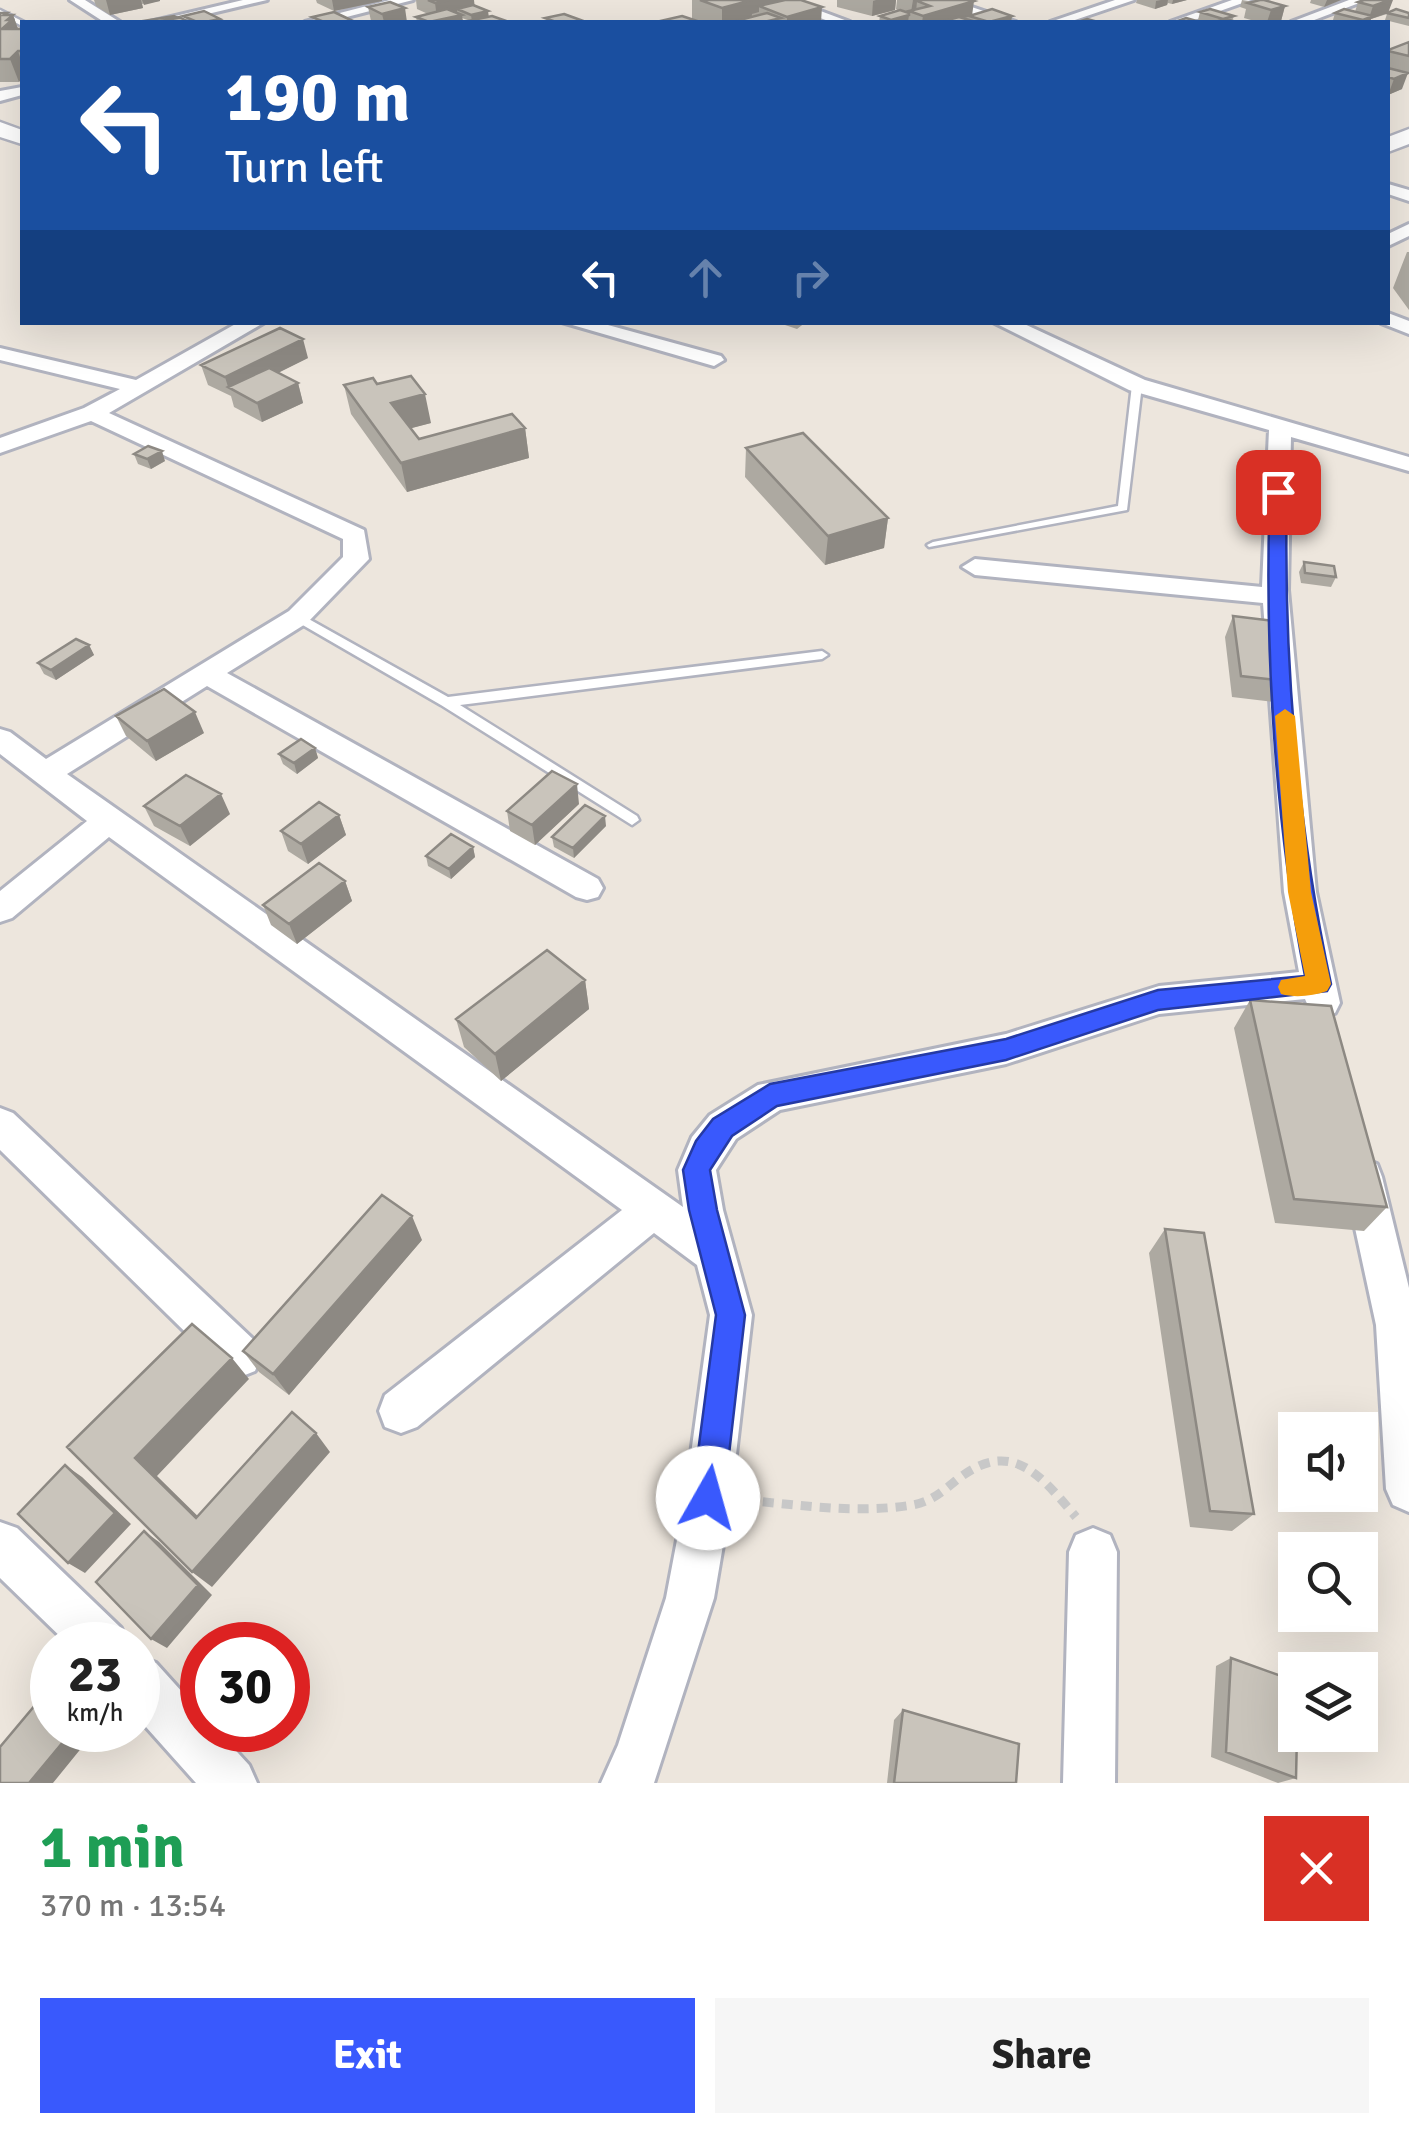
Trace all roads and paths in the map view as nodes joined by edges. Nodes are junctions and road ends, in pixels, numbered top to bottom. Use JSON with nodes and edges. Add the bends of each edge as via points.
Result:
{"nodes":[{"id":1,"x":107,"y":0,"type":"edge"},
{"id":2,"x":260,"y":0,"type":"edge"},
{"id":3,"x":402,"y":0,"type":"edge"},
{"id":4,"x":778,"y":0,"type":"edge"},
{"id":5,"x":938,"y":0,"type":"edge"},
{"id":6,"x":1128,"y":0,"type":"edge"},
{"id":7,"x":1244,"y":0,"type":"edge"},
{"id":8,"x":1362,"y":0,"type":"edge"},
{"id":9,"x":80,"y":2,"type":"edge"},
{"id":10,"x":1296,"y":4,"type":"dead end"},
{"id":11,"x":1327,"y":12,"type":"junction"},
{"id":12,"x":1084,"y":14,"type":"junction"},
{"id":13,"x":110,"y":20,"type":"edge"},
{"id":14,"x":166,"y":20,"type":"edge"},
{"id":15,"x":320,"y":20,"type":"edge"},
{"id":16,"x":837,"y":20,"type":"edge"},
{"id":17,"x":1003,"y":20,"type":"edge"},
{"id":18,"x":1064,"y":20,"type":"edge"},
{"id":19,"x":1105,"y":20,"type":"edge"},
{"id":20,"x":1183,"y":20,"type":"edge"},
{"id":21,"x":1304,"y":20,"type":"edge"},
{"id":22,"x":250,"y":325,"type":"edge"},
{"id":23,"x":583,"y":325,"type":"edge"},
{"id":24,"x":1009,"y":325,"type":"edge"},
{"id":25,"x":0,"y":354,"type":"edge"},
{"id":26,"x":714,"y":360,"type":"dead end"},
{"id":27,"x":1137,"y":386,"type":"junction"},
{"id":28,"x":139,"y":388,"type":"junction"},
{"id":29,"x":92,"y":412,"type":"junction"},
{"id":30,"x":1280,"y":427,"type":"junction"},
{"id":31,"x":0,"y":446,"type":"edge"},
{"id":32,"x":1409,"y":464,"type":"edge"},
{"id":33,"x":933,"y":544,"type":"dead end"},
{"id":34,"x":975,"y":567,"type":"dead end"},
{"id":35,"x":1276,"y":596,"type":"junction"},
{"id":36,"x":298,"y":617,"type":"junction"},
{"id":37,"x":822,"y":656,"type":"dead end"},
{"id":38,"x":206,"y":673,"type":"junction"},
{"id":39,"x":446,"y":702,"type":"junction"},
{"id":40,"x":0,"y":738,"type":"edge"},
{"id":41,"x":46,"y":774,"type":"junction"},
{"id":42,"x":632,"y":820,"type":"dead end"},
{"id":43,"x":108,"y":821,"type":"junction"},
{"id":44,"x":587,"y":888,"type":"dead end"},
{"id":45,"x":0,"y":909,"type":"edge"},
{"id":46,"x":1318,"y":984,"type":"junction"},
{"id":47,"x":1332,"y":1041,"type":"edge"},
{"id":48,"x":0,"y":1126,"type":"edge"},
{"id":49,"x":1358,"y":1154,"type":"edge"},
{"id":50,"x":654,"y":1210,"type":"junction"},
{"id":51,"x":717,"y":1255,"type":"junction"},
{"id":52,"x":240,"y":1356,"type":"dead end"},
{"id":53,"x":401,"y":1411,"type":"dead end"},
{"id":54,"x":1409,"y":1489,"type":"edge"},
{"id":55,"x":708,"y":1498,"type":"junction"},
{"id":56,"x":1084,"y":1534,"type":"joint"},
{"id":57,"x":0,"y":1545,"type":"edge"},
{"id":58,"x":80,"y":1622,"type":"edge"},
{"id":59,"x":160,"y":1706,"type":"edge"},
{"id":60,"x":232,"y":1783,"type":"edge"},
{"id":61,"x":626,"y":1783,"type":"edge"},
{"id":62,"x":1088,"y":1783,"type":"edge"}],
"edges":[{"from":1,"to":9,"type":"street"},
{"from":2,"to":14,"type":"street"},
{"from":3,"to":15,"type":"street"},
{"from":4,"to":16,"type":"street"},
{"from":5,"to":17,"type":"street"},
{"from":6,"to":12,"type":"street"},
{"from":7,"to":20,"type":"street"},
{"from":8,"to":11,"type":"street"},
{"from":9,"to":13,"type":"street"},
{"from":10,"to":11,"type":"street"},
{"from":11,"to":21,"type":"street"},
{"from":12,"to":18,"type":"street"},
{"from":12,"to":19,"type":"street"},
{"from":22,"to":28,"type":"street"},
{"from":23,"to":26,"type":"street"},
{"from":24,"to":27,"type":"street"},
{"from":25,"to":28,"type":"street"},
{"from":27,"to":30,"type":"street"},
{"from":27,"to":33,"type":"lane","via":[[1123,508]]},
{"from":28,"to":29,"type":"street"},
{"from":29,"to":31,"type":"street"},
{"from":29,"to":36,"type":"street","via":[[355,535],[356,559]]},
{"from":30,"to":32,"type":"street"},
{"from":30,"to":35,"type":"street"},
{"from":34,"to":35,"type":"street"},
{"from":35,"to":46,"type":"street","via":[[1300,892]]},
{"from":36,"to":38,"type":"street"},
{"from":36,"to":39,"type":"lane"},
{"from":37,"to":39,"type":"lane"},
{"from":38,"to":41,"type":"street"},
{"from":38,"to":44,"type":"street"},
{"from":39,"to":42,"type":"lane"},
{"from":40,"to":41,"type":"street"},
{"from":41,"to":43,"type":"street"},
{"from":43,"to":45,"type":"street"},
{"from":43,"to":50,"type":"street"},
{"from":46,"to":47,"type":"street"},
{"from":46,"to":51,"type":"street","via":[[1158,1000],[1006,1049],[770,1096],[723,1128],[697,1170]]},
{"from":48,"to":52,"type":"street"},
{"from":49,"to":54,"type":"street","via":[[1396,1324]]},
{"from":50,"to":51,"type":"street"},
{"from":50,"to":53,"type":"street"},
{"from":51,"to":55,"type":"street","via":[[731,1315]]},
{"from":55,"to":56,"type":"path","via":[[897,1508],[928,1503],[977,1463],[1000,1458],[1025,1465]]},
{"from":55,"to":61,"type":"street","via":[[690,1598]]},
{"from":56,"to":62,"type":"street"},
{"from":57,"to":58,"type":"street"},
{"from":59,"to":60,"type":"street"}]}
